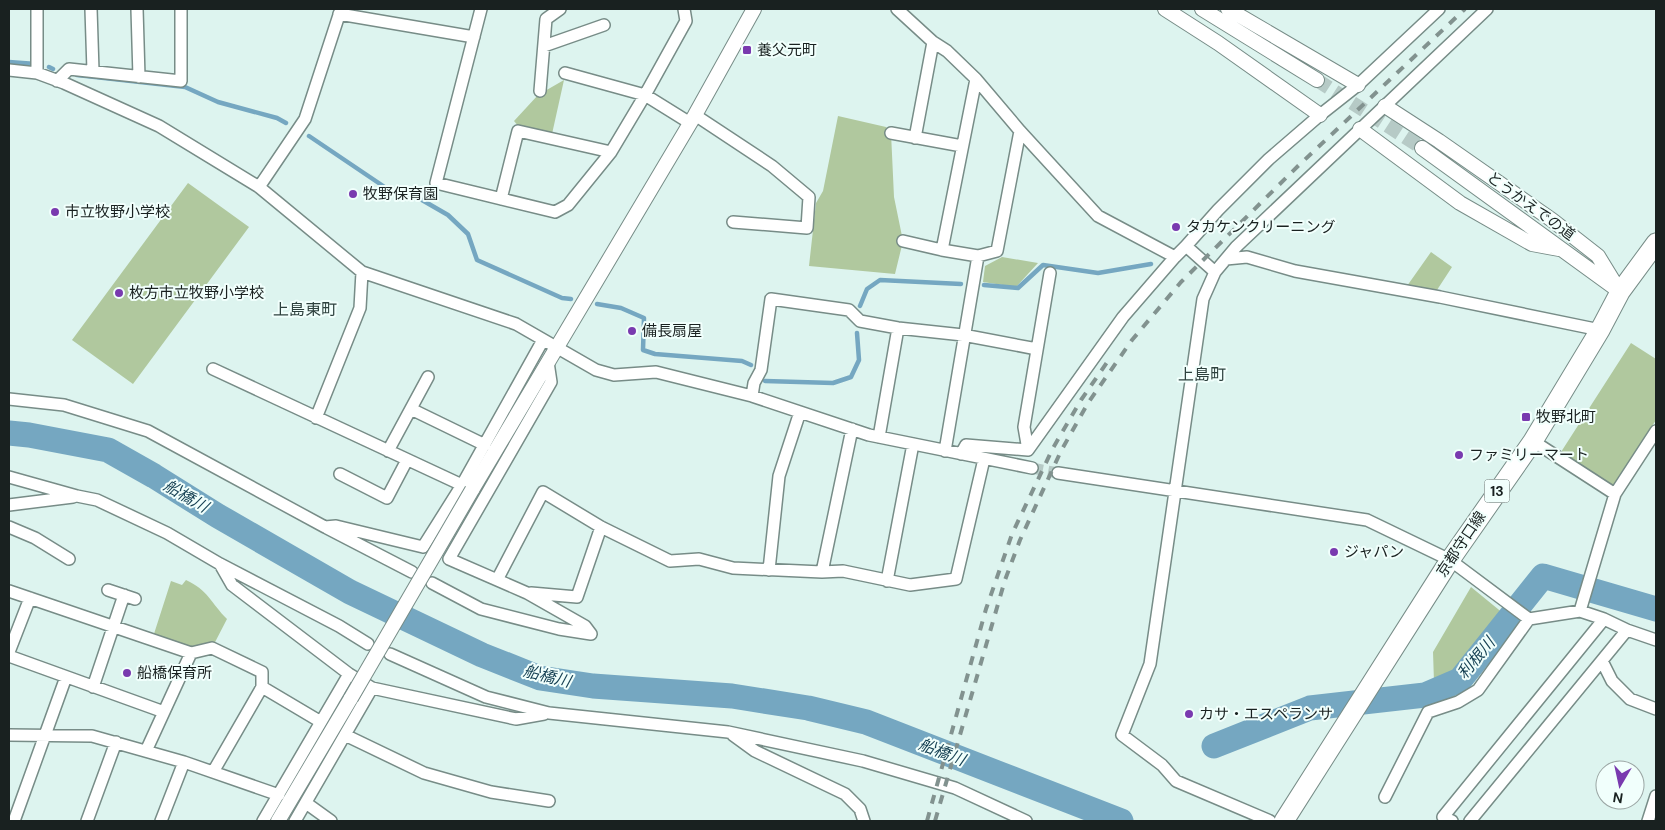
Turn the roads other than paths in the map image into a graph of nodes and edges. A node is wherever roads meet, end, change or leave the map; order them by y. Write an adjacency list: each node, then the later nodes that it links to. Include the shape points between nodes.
1 (38, 9): 22 (street)
2 (91, 9): 21 (street)
3 (137, 9): 24 (street)
4 (181, 9): 24 (street, via 181,81)
5 (481, 9): 17 (street)
6 (560, 9): 19 (street, via 546,19)
7 (684, 9): 30 (street, via 686,21)
8 (754, 9): 33 (street)
9 (897, 9): 18 (street)
10 (1165, 9): 32 (street)
11 (1202, 9): 27 (street)
12 (1228, 9): 28 (street)
13 (1439, 9): 28 (street)
14 (1487, 9): 31 (street)
15 (340, 12): 17 (street); 41 (street, via 305,119)
16 (604, 25): 19 (street)
17 (474, 37): 42 (street, via 436,182)
18 (933, 42): 26 (street, via 947,51); 37 (street)
19 (544, 46): 29 (street)
20 (9, 70): 22 (street)
21 (93, 71): 24 (street); 25 (street, via 69,69)
22 (37, 73): 25 (street)
23 (565, 73): 30 (street)
24 (139, 76)
25 (57, 80): 41 (street, via 159,126)
26 (976, 80): 35 (street); 38 (street)
27 (1317, 80)
28 (1358, 85): 32 (street)
29 (540, 92)
30 (645, 95): 33 (street); 40 (street)
31 (1385, 106): 34 (street); 55 (street, via 1440,141 1598,256)
32 (1320, 115): 46 (street, via 1269,159)
33 (692, 119): 43 (street, via 772,166 809,197 807,228); 60 (street)
34 (1360, 129): 47 (street, via 1460,203 1532,244); 51 (street)
35 (1020, 131): 49 (street, via 997,251); 50 (street, via 1098,216)
36 (891, 133): 37 (street)
37 (915, 138): 38 (street)
38 (962, 146): 48 (street)
39 (1422, 148): 47 (street, とうかえでの道)
40 (611, 152): 42 (street, via 568,205 555,212); 42 (street, via 518,131)
41 (259, 187): 52 (street)
42 (502, 199)
43 (733, 222)
44 (903, 241): 48 (street)
45 (1656, 243): 55 (main road, 京都守口線 / 13)
46 (1186, 246): 50 (street); 54 (street)
47 (1562, 249): 55 (street, とうかえでの道)
48 (942, 250): 49 (street)
49 (978, 256): 58 (street)
50 (1175, 257): 78 (street, via 1123,317)
51 (1226, 259): 54 (street); 57 (street, via 1247,257 1295,270)
52 (362, 272): 59 (street, via 516,324); 71 (street, via 360,308)
53 (1050, 272): 61 (street)
54 (1215, 272): 89 (street, via 1203,299)
55 (1620, 292): 57 (main road, 京都守口線 / 13)
56 (898, 328): 58 (street); 66 (street, via 860,321 849,310 771,299 761,370); 74 (street)
57 (1600, 330): 75 (main road, 京都守口線 / 13)
58 (963, 335): 61 (street); 80 (street)
59 (542, 340): 60 (street); 64 (street)
60 (556, 348): 62 (street); 66 (street, via 596,370 614,375 656,372)
61 (1037, 349): 78 (street, via 1024,426)
62 (548, 362): 68 (street); 102 (street, via 552,382 449,559)
63 (212, 369): 71 (street)
64 (523, 376): 68 (street); 77 (street)
65 (428, 377): 69 (street)
66 (752, 396): 70 (street)
67 (9, 399): 94 (street, via 64,405 148,430)
68 (525, 403): 88 (street)
69 (411, 409): 77 (street); 79 (street)
70 (800, 412): 72 (street); 99 (street, via 779,476)
71 (316, 418): 79 (street)
72 (852, 429): 74 (street); 101 (street)
73 (1656, 431): 90 (street)
74 (879, 437): 76 (street)
75 (1532, 441): 90 (street); 97 (main road, 京都守口線 / 13)
76 (913, 444): 80 (street); 103 (street)
77 (485, 445): 88 (street)
78 (1028, 450): 81 (street, via 966,445)
79 (388, 451): 83 (street)
80 (945, 451): 81 (street)
81 (961, 454): 82 (street)
82 (984, 459): 84 (street); 103 (street, via 956,579 910,585)
83 (407, 460): 86 (street, via 388,498); 88 (street)
84 (1032, 468)
85 (1058, 472): 89 (street)
86 (340, 474)
87 (9, 477): 91 (street)
88 (467, 487): 94 (street, via 423,547 336,526); 150 (street, bridge, via 351,698)
89 (1175, 491): 97 (street, via 1366,520); 155 (street, via 1150,664 1122,735 1162,765 1176,780)
90 (1615, 494): 111 (street)
91 (77, 496): 92 (street); 98 (street, via 97,500 167,533)
92 (9, 505)
93 (9, 526): 96 (street)
94 (325, 527): 100 (street)
95 (601, 527): 99 (street, via 670,561 699,559 734,568); 102 (street, via 543,492); 107 (street, via 577,597)
96 (69, 559)
97 (1450, 560): 112 (street); 156 (main road, 京都守口線 / 13)
98 (220, 564): 117 (street); 123 (street, via 232,585)
99 (770, 570): 101 (street)
100 (412, 572)
101 (822, 572): 103 (street, via 843,571)
102 (497, 580): 107 (street)
103 (886, 581)
104 (432, 583): 107 (street, via 481,609 591,634 585,626)
105 (108, 590): 108 (street)
106 (9, 591): 109 (street)
107 (526, 593)
108 (124, 595): 110 (street); 114 (street)
109 (30, 598): 114 (street); 118 (street)
110 (135, 599)
111 (1580, 611): 112 (street); 113 (street)
112 (1526, 616): 142 (street, via 1478,690 1458,702 1428,712)
113 (1604, 619): 115 (street); 157 (street, via 1443,817)
114 (113, 628): 119 (street); 125 (street)
115 (1627, 630): 116 (street); 122 (street)
116 (1656, 640)
117 (368, 644)
118 (9, 652)
119 (191, 653): 126 (street, via 212,648 262,672); 129 (street)
120 (390, 654): 130 (street, via 486,697)
121 (9, 656): 124 (street)
122 (1602, 661): 128 (street, via 1612,681 1630,699); 158 (street)
123 (348, 674): 127 (street); 131 (street)
124 (66, 677): 125 (street); 133 (street)
125 (93, 687): 129 (street)
126 (262, 687): 131 (street); 139 (street)
127 (372, 688): 130 (street, via 516,719); 135 (street)
128 (1656, 709)
129 (164, 712): 137 (street)
130 (549, 713): 132 (street)
131 (321, 722): 140 (street)
132 (728, 732): 145 (street, via 872,764 955,788); 153 (street, via 755,751 845,794 860,809)
133 (45, 734): 134 (street); 136 (street, via 92,736); 146 (street)
134 (9, 735)
135 (345, 735): 143 (street, via 424,773 491,792); 144 (street)
136 (116, 742): 137 (street); 147 (street)
137 (146, 751): 138 (street)
138 (184, 762): 139 (street); 148 (street)
139 (213, 772): 140 (street)
140 (279, 794): 149 (street)
141 (1656, 796): 159 (street)
142 (1385, 797)
143 (549, 801)
144 (306, 803): 151 (street); 152 (street)
145 (1012, 818): 154 (street)
146 (14, 821)
147 (87, 821)
148 (161, 821)
149 (263, 821)
150 (278, 821)
151 (295, 821)
152 (331, 821)
153 (864, 821)
154 (1026, 821)
155 (1270, 821)
156 (1284, 821)
157 (1452, 821)
158 (1470, 821)
159 (1648, 821)

